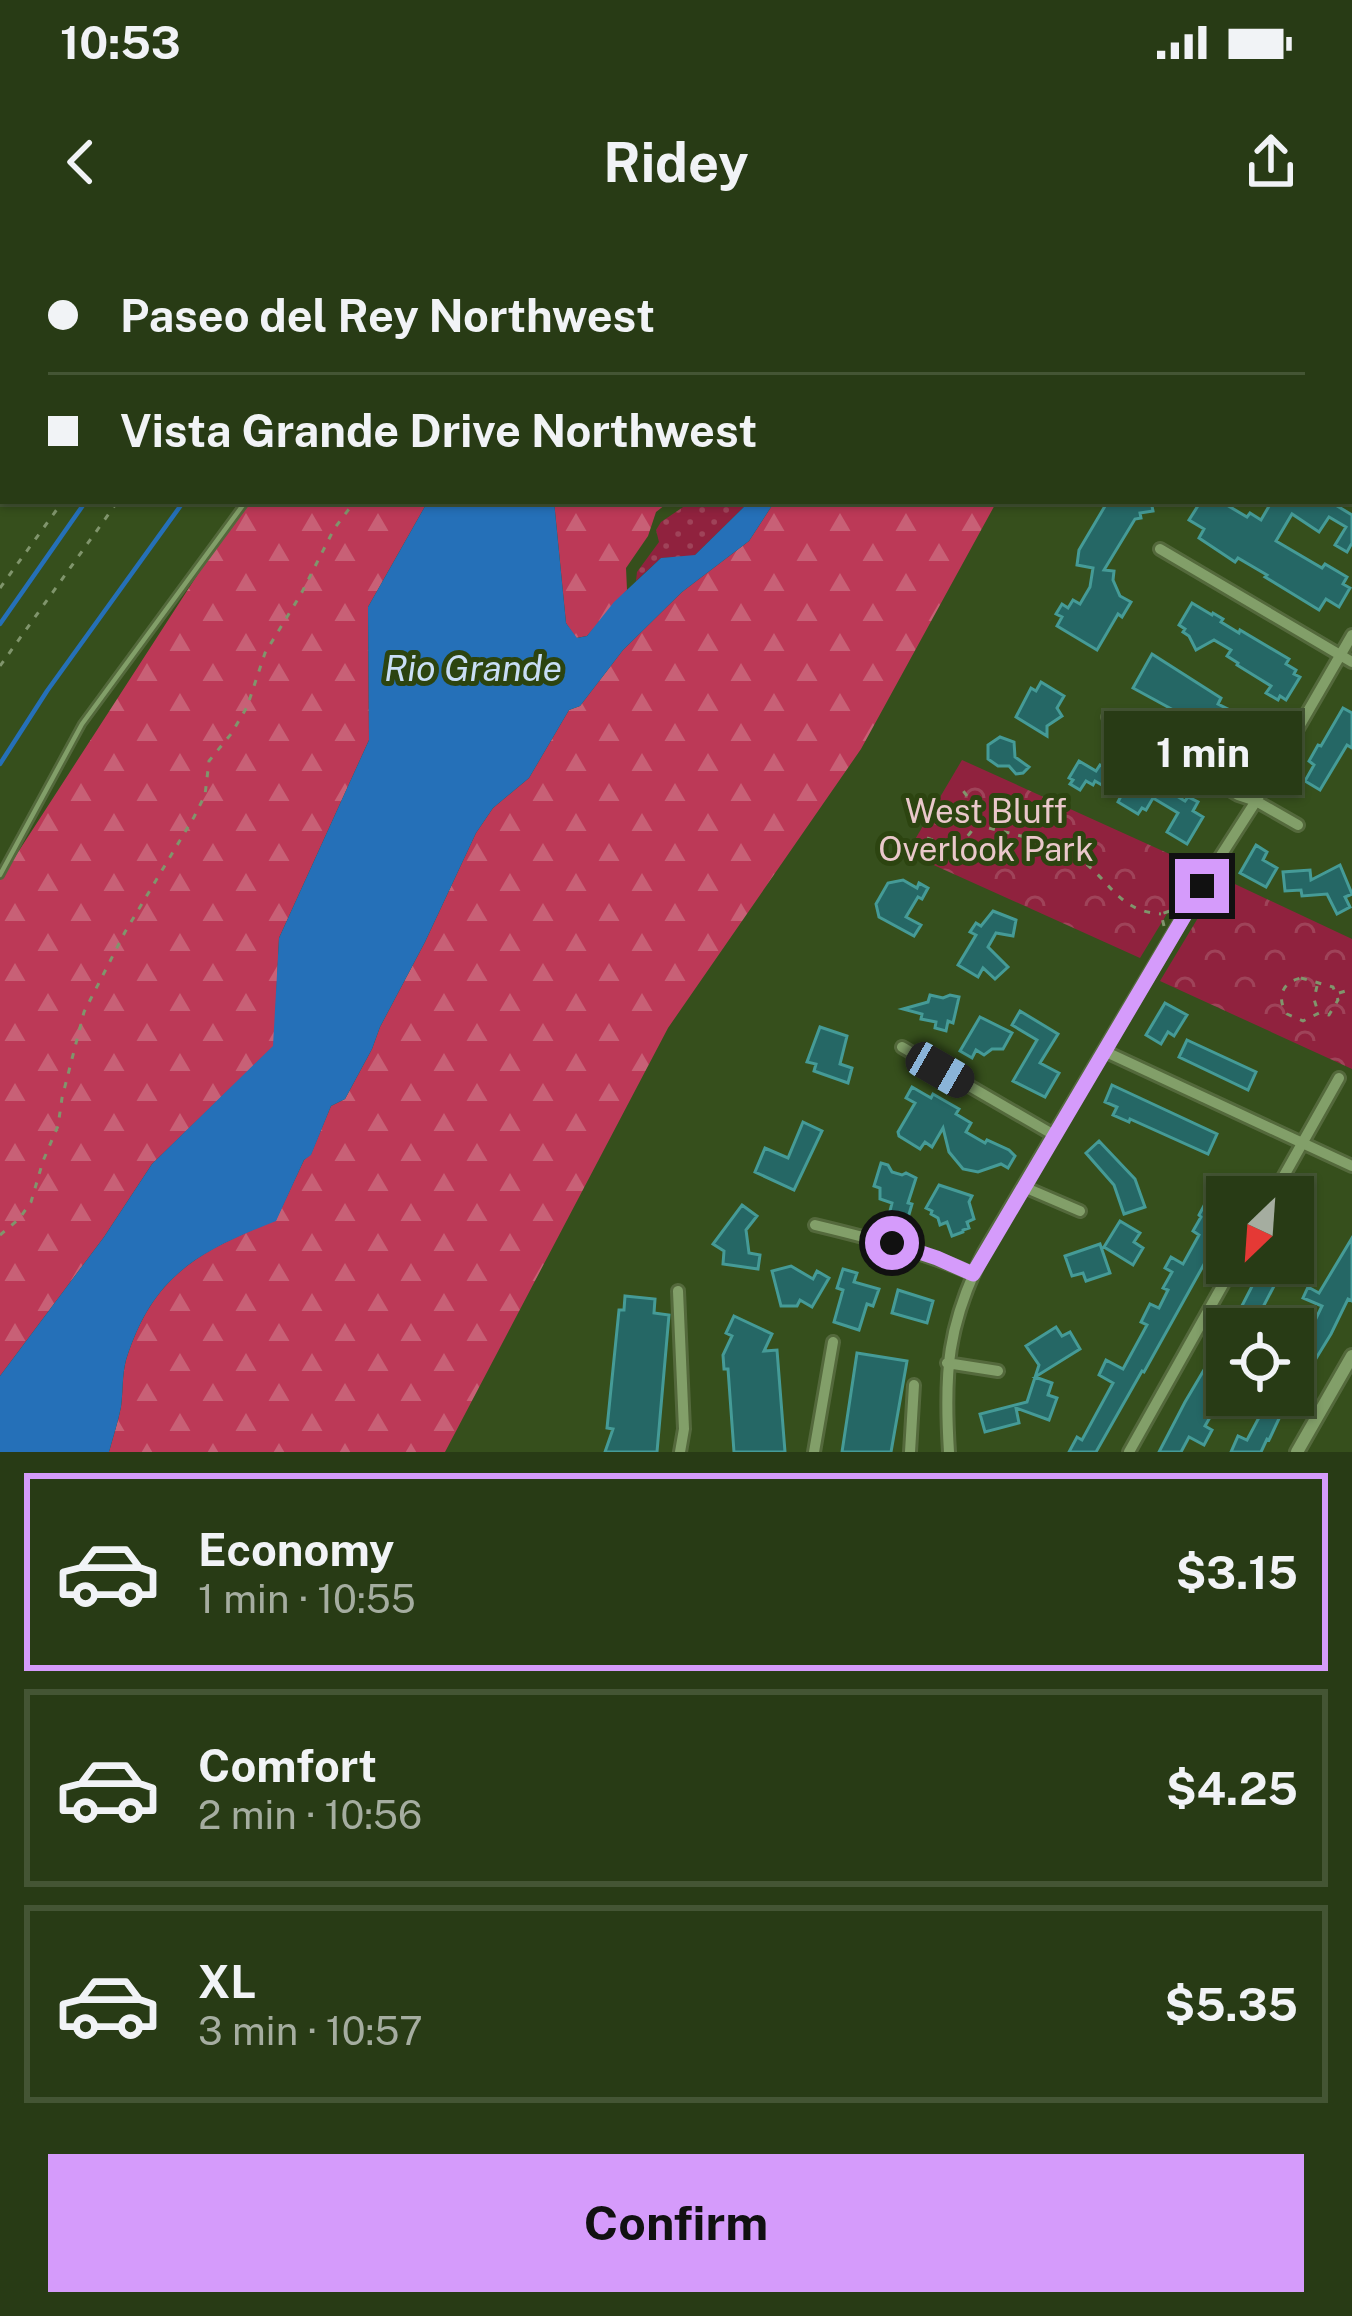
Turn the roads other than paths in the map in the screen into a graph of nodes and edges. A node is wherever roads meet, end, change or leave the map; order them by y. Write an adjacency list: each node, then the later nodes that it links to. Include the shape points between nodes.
1 (245, 504): 8 (lane, via 82,724)
2 (1160, 549): 4 (street)
3 (1352, 635): 4 (street)
4 (1346, 658): 6 (street)
5 (1108, 717): 6 (street)
6 (1256, 801): 7 (street); 10 (street)
7 (1298, 825)
8 (0, 875)
9 (902, 1047): 12 (street)
10 (1104, 1051): 12 (street); 13 (street)
11 (1339, 1078): 13 (street)
12 (1054, 1136): 16 (street)
13 (1303, 1143): 14 (street); 15 (street)
14 (1352, 1166)
15 (1284, 1176)
16 (1024, 1187): 17 (street); 19 (street)
17 (1080, 1211)
18 (814, 1225): 19 (street)
19 (973, 1274): 24 (street)
20 (1223, 1284): 31 (street)
21 (678, 1291): 27 (street)
22 (833, 1342): 28 (street)
23 (1352, 1356): 32 (street)
24 (947, 1363): 25 (street); 30 (street)
25 (998, 1371)
26 (914, 1385): 29 (street)
27 (680, 1452)
28 (814, 1452)
29 (910, 1452)
30 (949, 1452)
31 (1129, 1452)
32 (1297, 1452)

